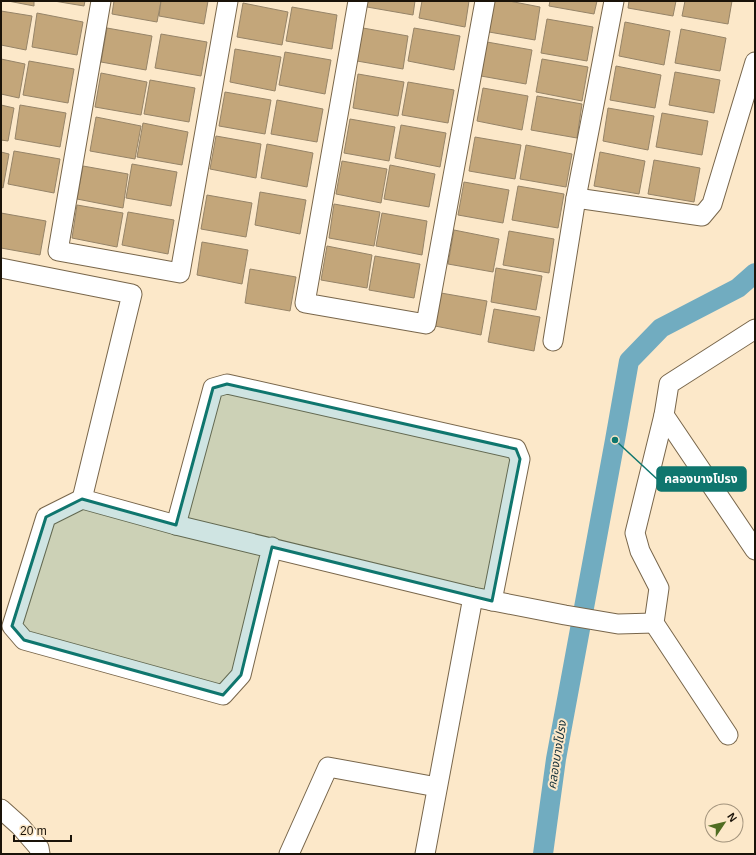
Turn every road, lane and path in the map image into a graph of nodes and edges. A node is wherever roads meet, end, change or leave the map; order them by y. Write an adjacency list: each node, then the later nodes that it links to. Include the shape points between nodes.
1 (101, 1): 2 (street, via 58,251 180,273)
2 (228, 1)
3 (358, 1): 4 (street, via 305,302 426,324)
4 (485, 1)
5 (614, 1): 7 (street)
6 (755, 62): 7 (street, via 712,204 702,216)
7 (576, 198): 10 (street)
8 (1, 268): 12 (street, via 132,294)
9 (755, 329): 11 (street, via 669,384)
10 (554, 341)
11 (664, 415): 15 (street); 18 (street, via 635,533 640,551 659,588)
12 (82, 499): 13 (street); 14 (street, via 46,517 12,626 24,640 223,695 241,675)
13 (176, 525): 14 (street); 17 (street, via 213,388 227,384 516,449 520,459)
14 (272, 548): 16 (street)
15 (755, 550)
16 (473, 597): 17 (street); 20 (street)
17 (492, 601): 18 (street, via 618,624)
18 (654, 623): 19 (street)
19 (728, 734)
20 (437, 787): 23 (street, via 328,767); 24 (street)
21 (1, 809): 22 (street, via 20,826 39,848)
22 (40, 854)
23 (289, 854)
24 (425, 854)

